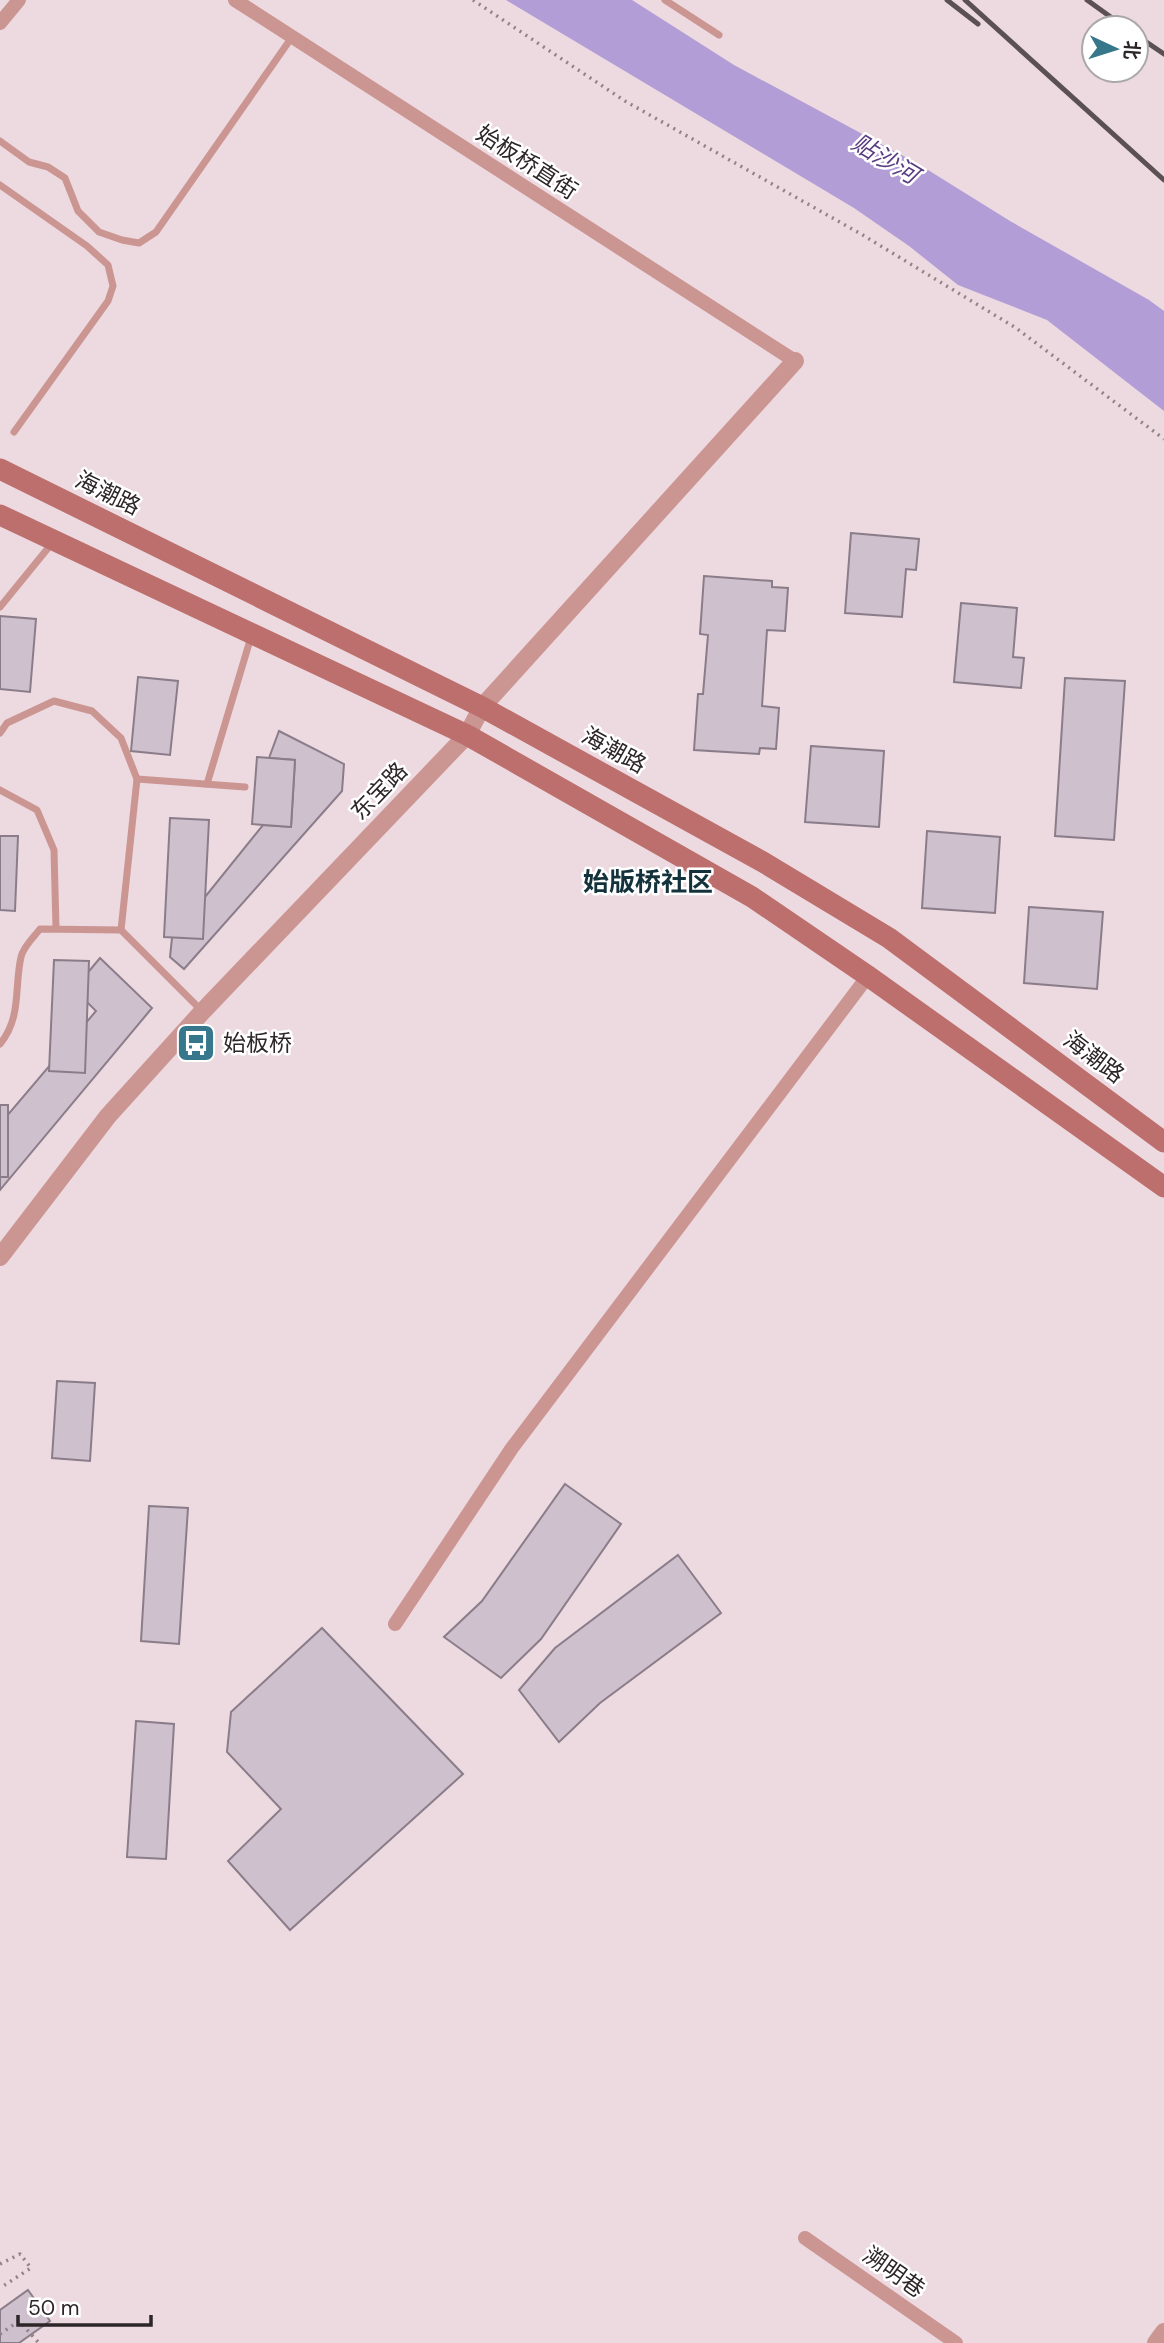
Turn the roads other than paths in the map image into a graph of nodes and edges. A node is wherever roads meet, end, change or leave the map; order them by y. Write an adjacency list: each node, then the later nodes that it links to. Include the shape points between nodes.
1 (19, 0): 4 (street)
2 (235, 0): 6 (street, 始板桥直街)
3 (665, 0): 5 (lane)
4 (0, 23)
5 (719, 35)
6 (292, 37): 7 (lane, via 156,232 139,243 99,232 78,211 65,178 29,162); 9 (street, 始板桥直街)
7 (0, 141)
8 (0, 185): 10 (lane, via 87,246 108,265 113,286 108,301)
9 (795, 360): 16 (street, 东宝路)
10 (14, 432)
11 (0, 469): 16 (main road, 海潮路)
12 (0, 515): 13 (main road)
13 (54, 541): 14 (lane); 15 (main road)
14 (0, 607)
15 (251, 634): 20 (main road); 22 (lane)
16 (482, 707): 20 (street, 东宝路); 30 (main road, 海潮路, via 763,862 889,938)
17 (0, 716): 18 (lane)
18 (7, 723): 19 (lane); 21 (lane, via 54,701 92,711 121,738)
19 (0, 733)
20 (467, 735): 27 (main road, via 752,897); 28 (street, 东宝路)
21 (137, 779): 22 (lane); 26 (lane)
22 (207, 784): 23 (lane)
23 (245, 787)
24 (0, 790): 25 (lane, via 37,810 50,840)
25 (56, 928): 26 (lane); 29 (lane, via 40,929 21,954 18,999 8,1034)
26 (121, 930): 28 (lane)
27 (868, 976): 31 (main road); 33 (street, via 512,1448)
28 (203, 1011): 32 (street, 东宝路, via 108,1116)
29 (0, 1044)
30 (1164, 1142)
31 (1164, 1187)
32 (0, 1257)
33 (395, 1624)
34 (805, 2238): 36 (street, 溯明巷)
35 (1164, 2332): 37 (street)
36 (956, 2343)
37 (1156, 2343)

